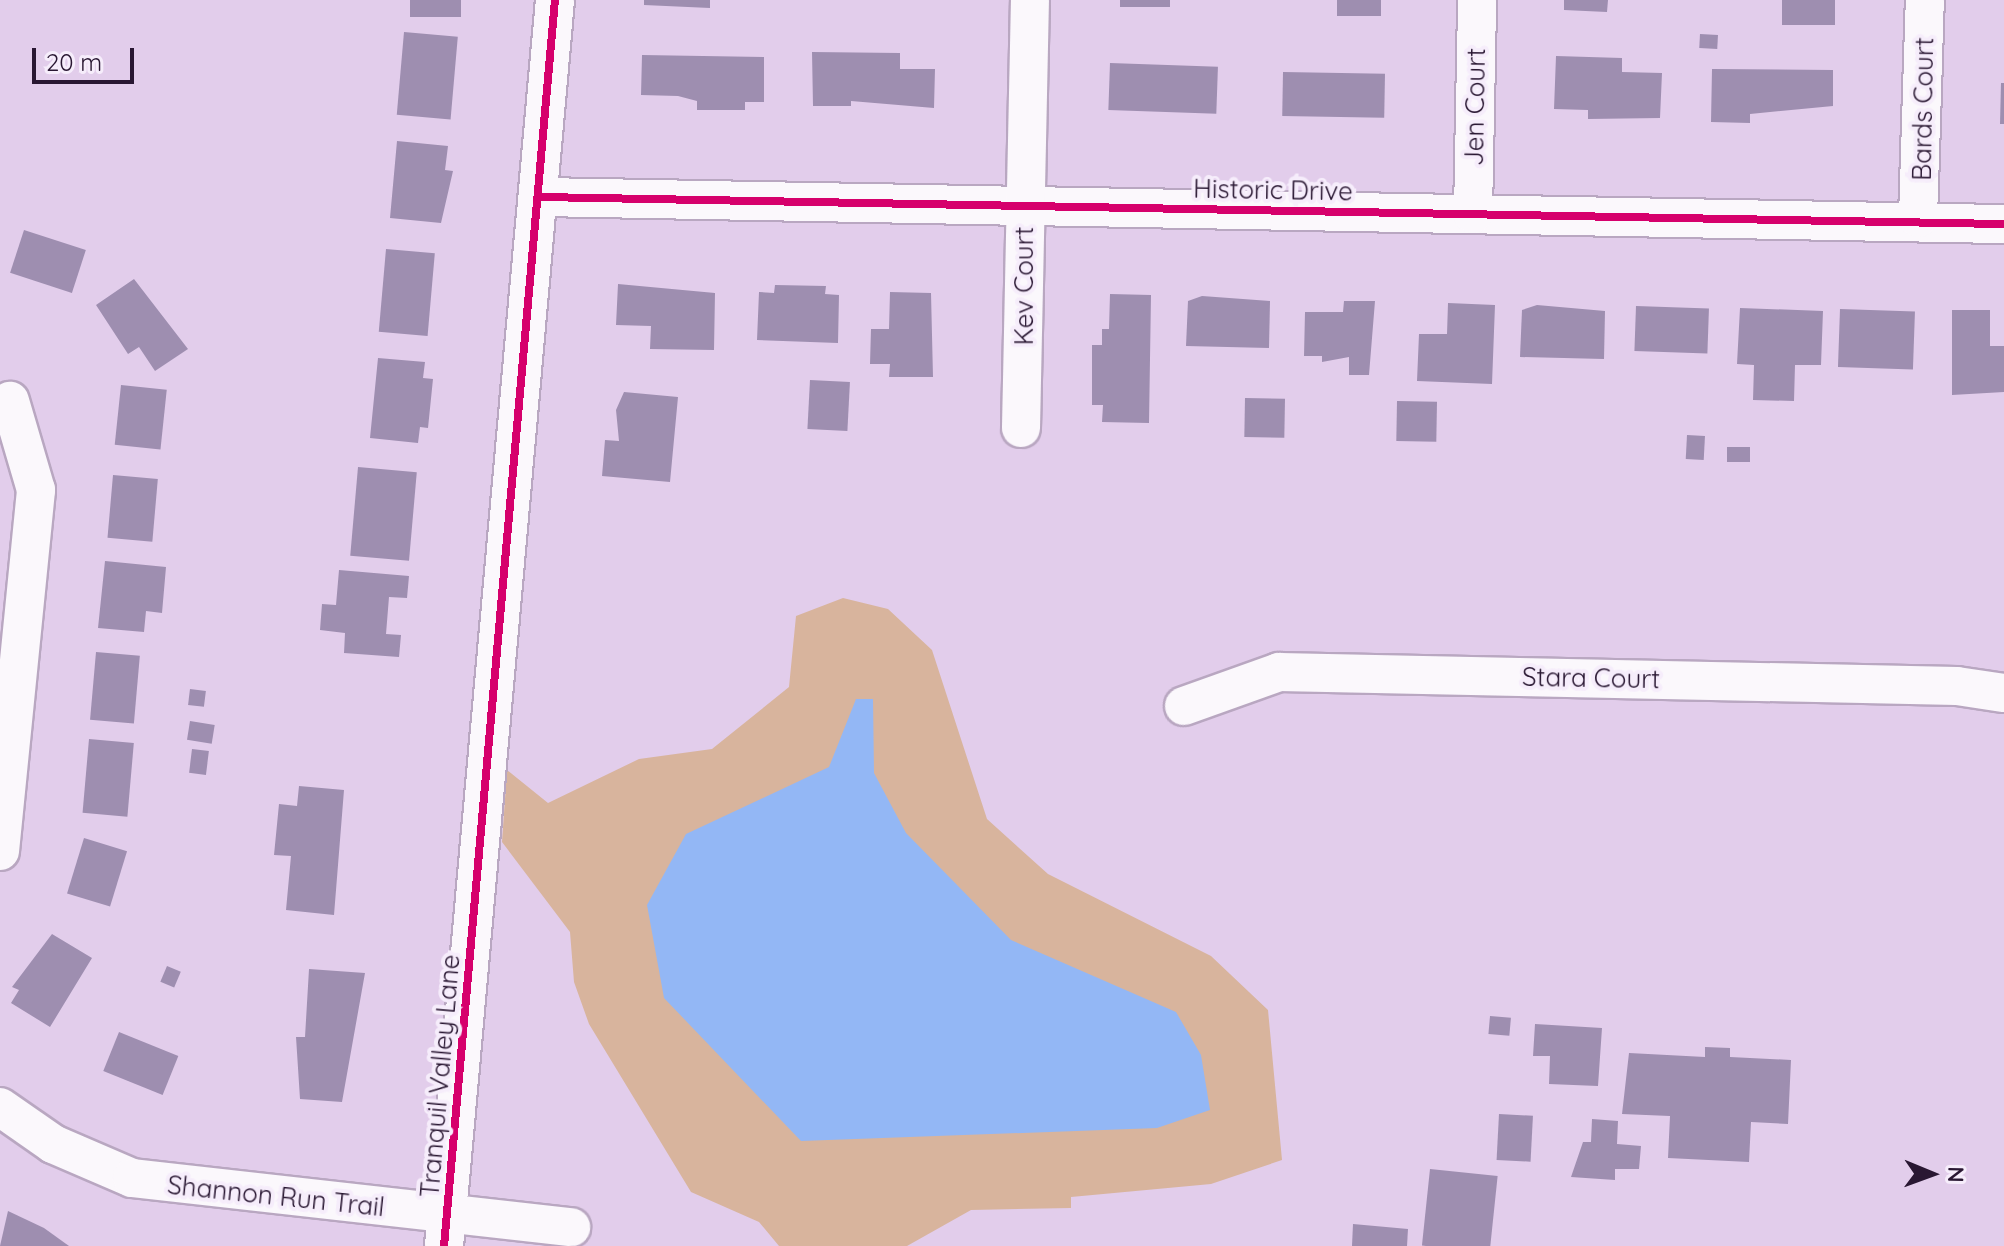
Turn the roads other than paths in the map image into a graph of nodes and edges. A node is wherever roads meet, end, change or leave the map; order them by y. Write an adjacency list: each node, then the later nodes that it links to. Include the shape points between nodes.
1 (555, 0): 5 (street, Tranquil Valley Lane)
2 (1030, 0): 6 (street, Kev Court)
3 (1477, 0): 7 (street, Jen Court)
4 (1925, 0): 8 (street, Bards Court)
5 (541, 197): 6 (street, Historic Drive); 17 (street, Tranquil Valley Lane)
6 (1025, 205): 7 (street, Historic Drive); 11 (street, Kev Court)
7 (1473, 214): 8 (street, Historic Drive)
8 (1918, 218): 9 (street, Historic Drive)
9 (2004, 224)
10 (10, 401): 14 (street, via 36,490)
11 (1021, 428)
12 (2004, 693): 13 (street, Stara Court, via 1957,686 1279,672)
13 (1184, 706)
14 (0, 851)
15 (0, 1107): 17 (street, Shannon Run Trail, via 53,1144 132,1178)
16 (571, 1227): 17 (street, Shannon Run Trail)
17 (446, 1230)

